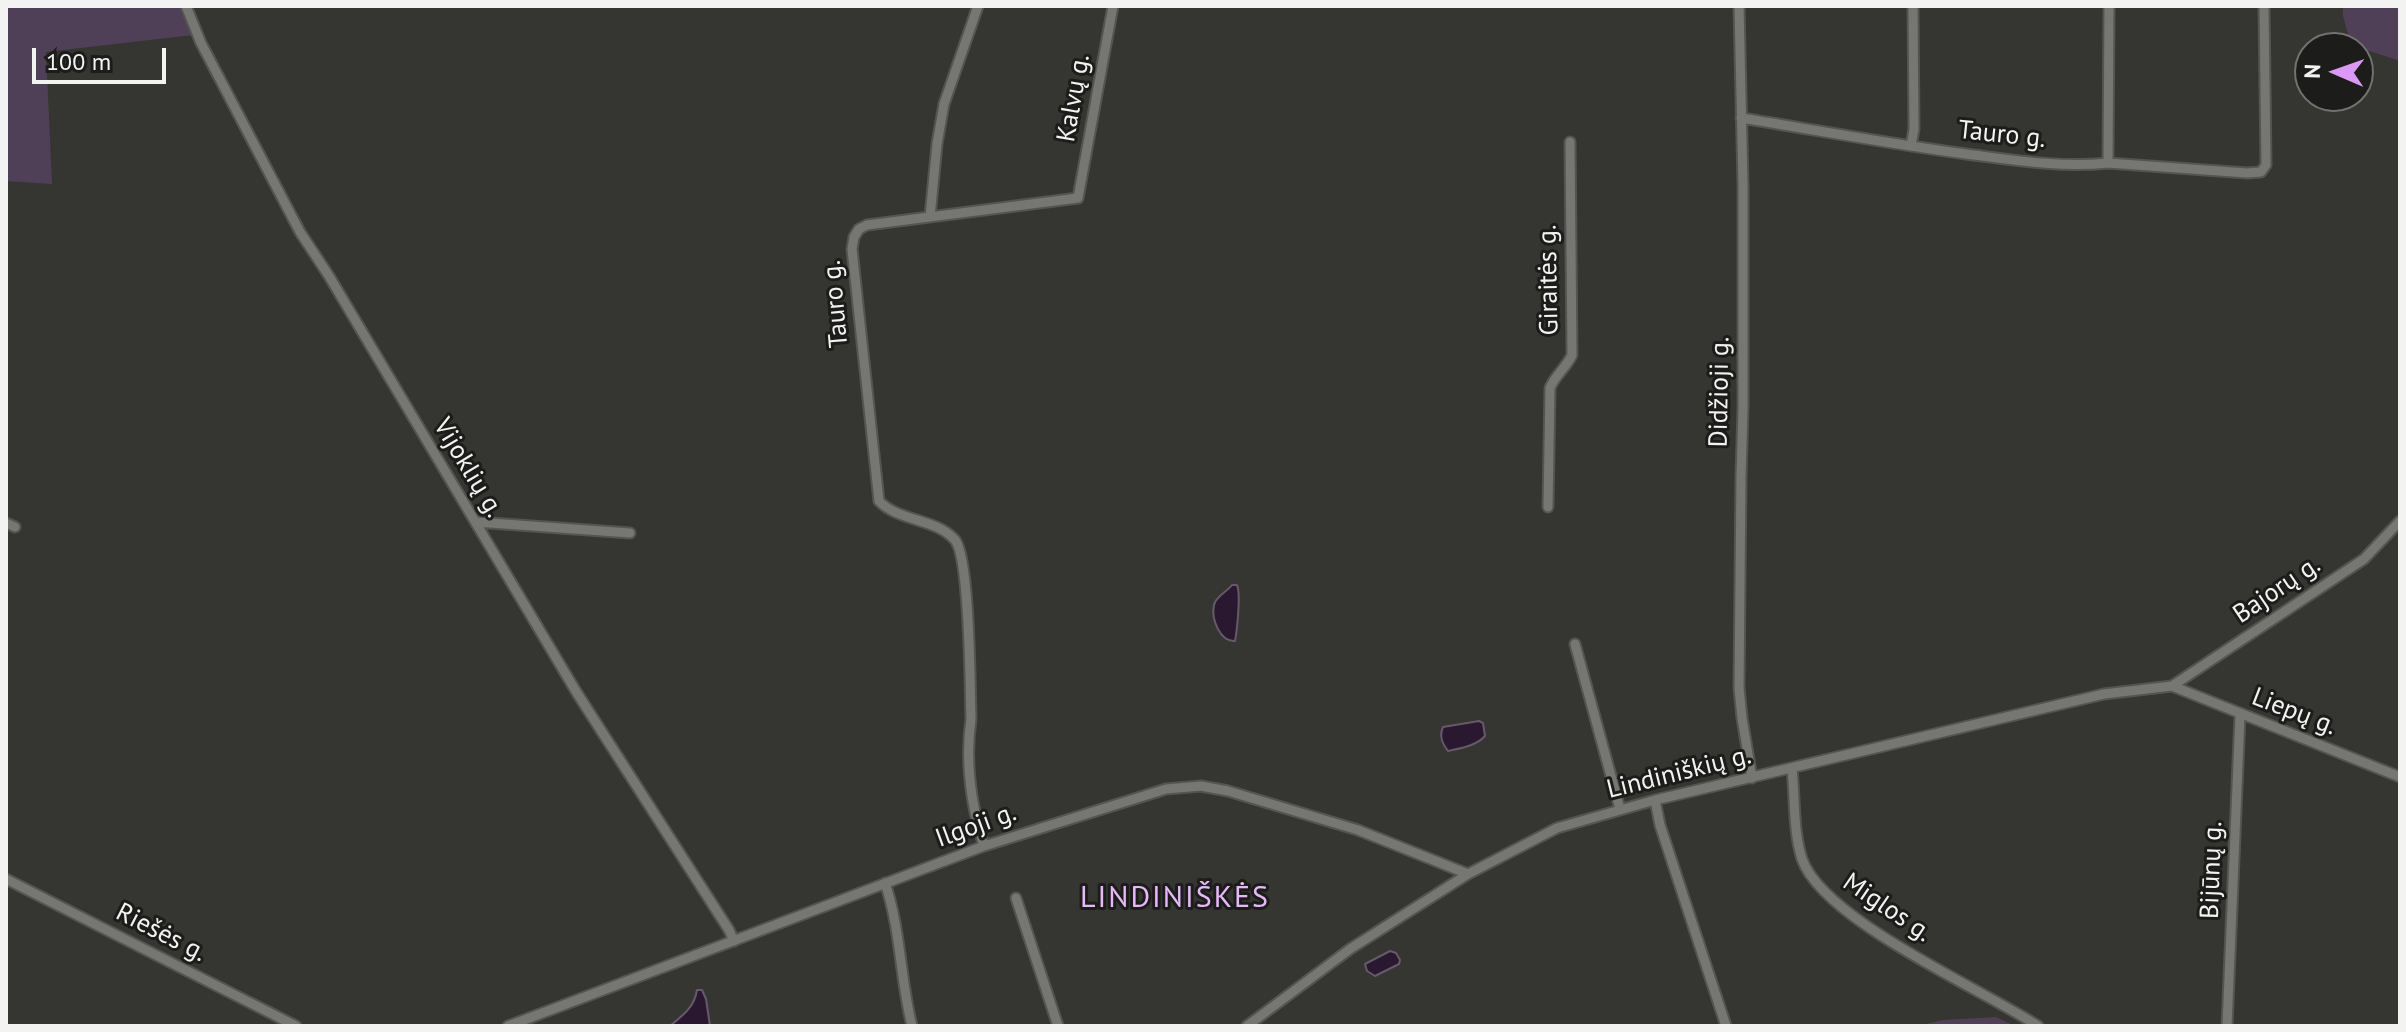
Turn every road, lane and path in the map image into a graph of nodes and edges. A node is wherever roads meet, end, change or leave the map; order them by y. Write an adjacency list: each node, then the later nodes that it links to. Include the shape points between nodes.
1 (978, 6): 13 (street, via 944,104)
2 (1113, 6): 12 (street, Kalvų g.)
3 (1739, 6): 8 (street, Didžioji g.)
4 (1913, 6): 10 (street)
5 (2109, 6): 11 (street)
6 (2264, 6): 11 (street, Tauro g., via 2266,165 2261,172)
7 (188, 7): 16 (street, Vijoklių g., via 201,43 300,232)
8 (1741, 118): 10 (street, Tauro g.); 23 (street, Didžioji g., via 1739,688)
9 (1570, 142): 14 (street, Giraitės g., via 1572,355 1550,388)
10 (1911, 146): 11 (street, Tauro g., via 2023,161)
11 (2108, 163)
12 (1078, 198): 13 (street, Tauro g.)
13 (930, 217): 26 (street, Tauro g., via 859,229 852,249 857,309 879,501 888,511 944,531 958,542 969,654 968,768)
14 (1548, 507)
15 (2400, 521): 19 (street, Bajorų g., via 2364,559)
16 (476, 522): 17 (street); 31 (street, Vijoklių g.)
17 (630, 533)
18 (1575, 644): 25 (street)
19 (2172, 686): 20 (street, Liepų g.); 21 (street, Lindiniškių g., via 2104,694)
20 (2240, 715): 22 (street, Liepų g.); 39 (street, Bijūnų g.)
21 (1792, 768): 23 (street, Lindiniškių g.); 38 (street, Miglos g., via 1803,861 1831,900)
22 (2400, 777)
23 (1752, 778): 24 (street, Lindiniškių g.)
24 (1655, 800): 25 (street, Lindiniškių g.); 37 (street)
25 (1620, 809): 27 (street, Lindiniškių g., via 1557,828)
26 (984, 846): 27 (street, Ilgoji g., via 1166,789 1201,786 1358,830); 29 (street, Ilgoji g.)
27 (1468, 874): 36 (street, Lindiniškių g., via 1322,969)
28 (6, 879): 32 (street, Riešės g.)
29 (885, 883): 31 (street, Ilgoji g.); 34 (street)
30 (1016, 898): 35 (street)
31 (734, 941): 33 (street, Ilgoji g.)
32 (296, 1026)
33 (508, 1026)
34 (912, 1026)
35 (1058, 1026)
36 (1247, 1026)
37 (1726, 1026)
38 (2038, 1026)
39 (2227, 1026)

